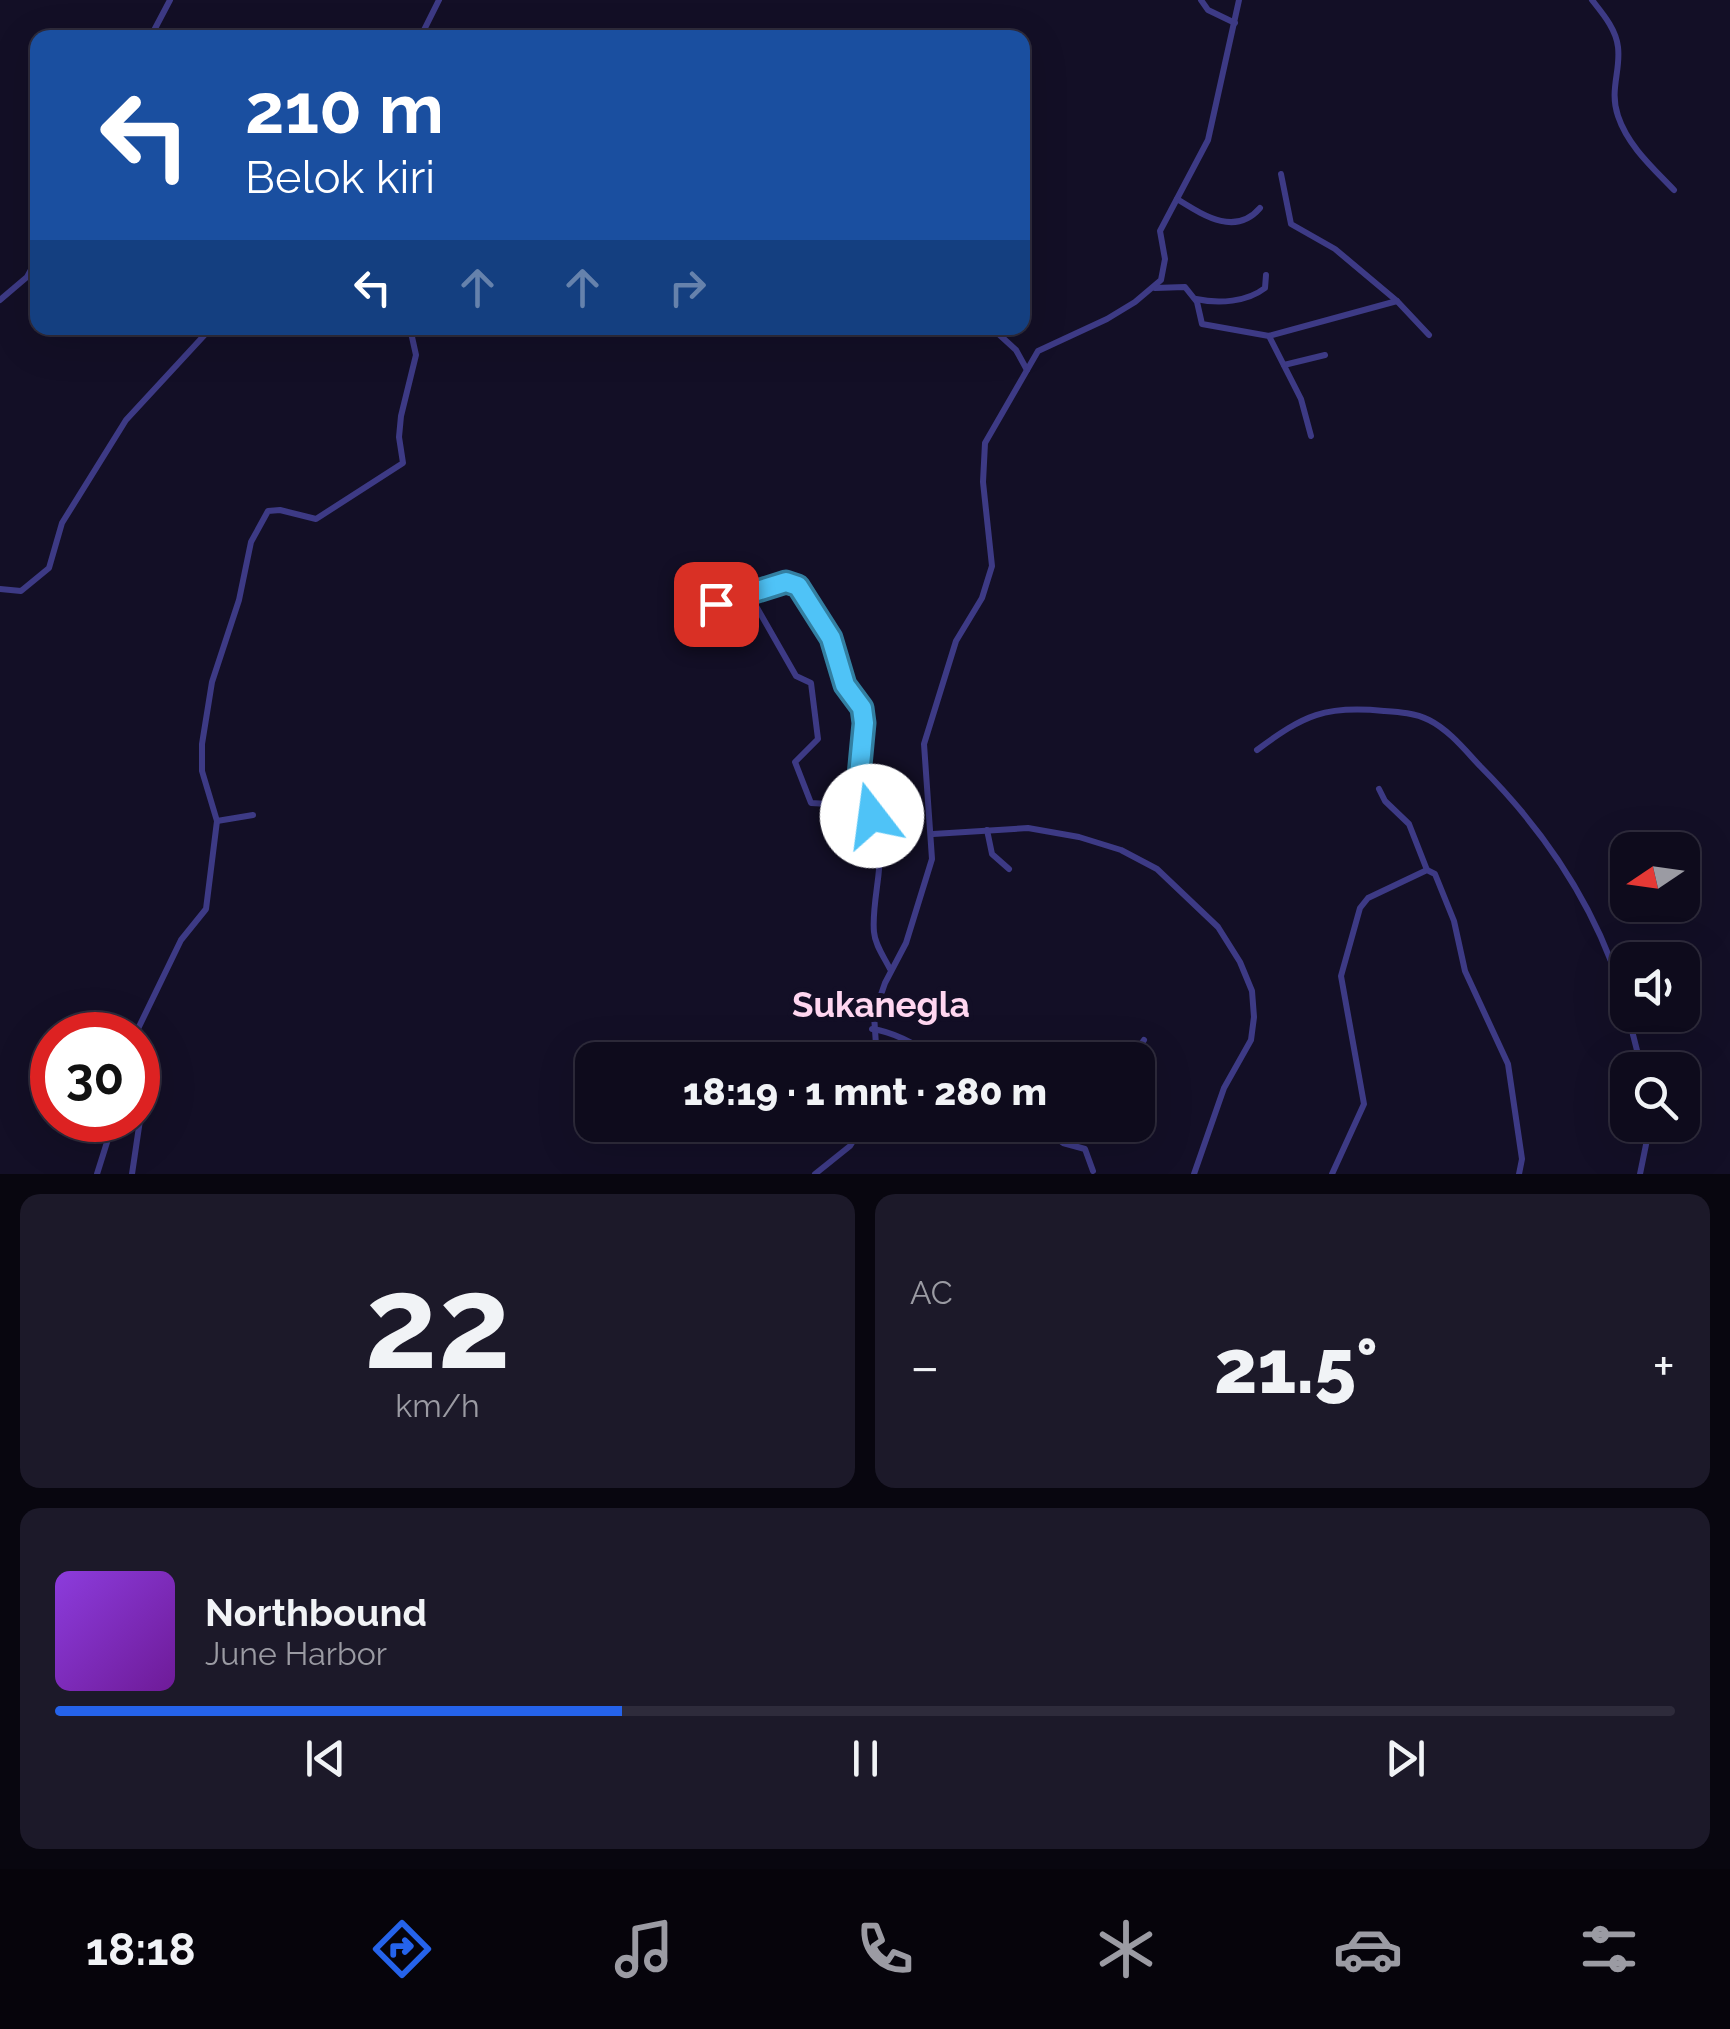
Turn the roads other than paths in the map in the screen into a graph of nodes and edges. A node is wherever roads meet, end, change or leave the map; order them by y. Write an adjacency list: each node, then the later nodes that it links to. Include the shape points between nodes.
1 (170, 0): 7 (street)
2 (439, 0): 8 (street)
3 (1201, 0): 6 (street)
4 (1239, 0): 6 (street)
5 (1592, 0): 10 (street, via 1618,46 1618,118)
6 (1235, 23): 11 (street, via 1208,140)
7 (154, 30)
8 (424, 30)
9 (1281, 174): 18 (street, via 1293,227 1327,242)
10 (1674, 190)
11 (1176, 199): 12 (street, via 1224,222 1246,220); 15 (street, via 1160,232 1165,268)
12 (1260, 208)
13 (30, 271): 17 (street)
14 (1266, 275): 16 (street, via 1265,288 1250,297)
15 (1154, 288): 16 (street, via 1184,286); 26 (street, via 1043,348)
16 (1195, 298): 23 (street, via 1202,324)
17 (0, 300)
18 (1397, 301): 22 (street); 23 (street)
19 (205, 335): 28 (street, via 126,420 62,523 49,568 21,591)
20 (412, 335): 35 (street, via 416,356 401,416 399,469 316,519 268,511 251,542 202,744 202,771)
21 (1000, 335): 26 (street)
22 (1429, 335)
23 (1270, 336): 25 (street)
24 (1325, 355): 25 (street)
25 (1284, 365): 27 (street)
26 (1027, 370): 37 (street, via 985,442 992,566 956,641 924,744)
27 (1311, 436)
28 (0, 589)
29 (748, 592): 30 (street); 33 (street, via 794,583 831,638 845,685 864,716 859,776); 33 (street, via 796,676 811,683 818,738 794,762 811,803)
30 (716, 604)
31 (1257, 750): 40 (street, via 1320,711 1362,708 1431,720 1532,823 1589,907)
32 (1379, 788): 39 (street, via 1410,824)
33 (869, 810): 41 (street, via 879,855 874,935)
34 (252, 815): 35 (street)
35 (217, 821): 42 (street, via 203,917 181,940)
36 (987, 830): 37 (street); 38 (street, via 992,854); 55 (street, via 1028,828 1132,854 1157,869 1230,944 1252,991 1251,1040 1224,1088)
37 (933, 834): 41 (street, via 926,882)
38 (1009, 868)
39 (1427, 870): 56 (street, via 1360,908 1340,976 1364,1104); 57 (street, via 1435,874 1465,971 1508,1064)
40 (1610, 956)
41 (891, 970): 43 (street)
42 (146, 1012)
43 (872, 1029): 44 (street); 45 (street, via 893,1032)
44 (874, 1042)
45 (904, 1042)
46 (107, 1142): 52 (street)
47 (137, 1142): 53 (street)
48 (852, 1142): 54 (street)
49 (1063, 1142): 51 (street, via 1084,1149)
50 (1647, 1142): 58 (street)
51 (1094, 1171)
52 (96, 1174)
53 (132, 1174)
54 (815, 1174)
55 (1194, 1174)
56 (1332, 1174)
57 (1519, 1174)
58 (1640, 1174)

